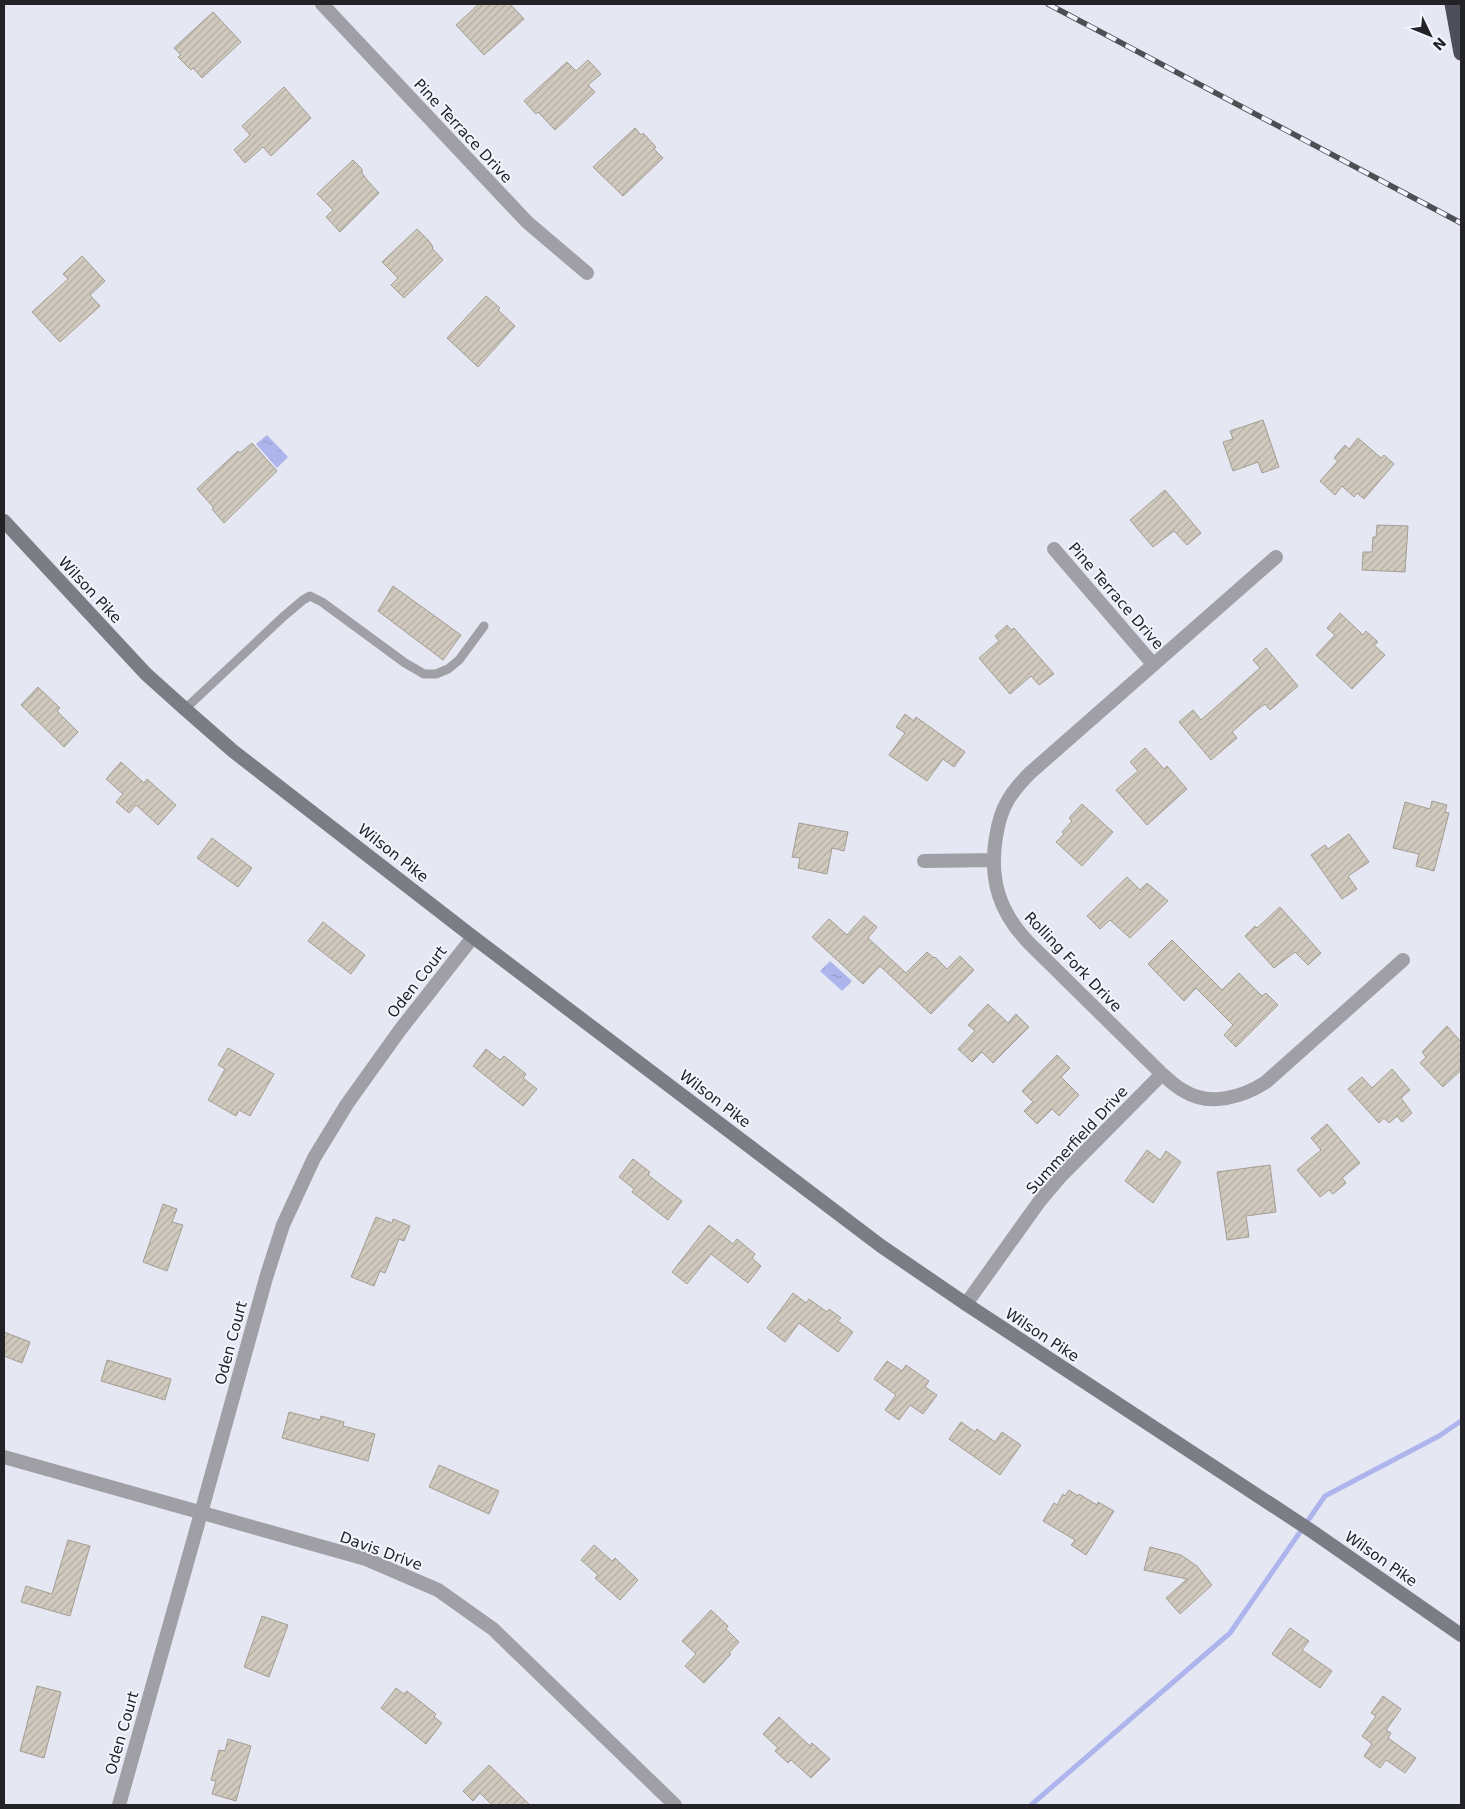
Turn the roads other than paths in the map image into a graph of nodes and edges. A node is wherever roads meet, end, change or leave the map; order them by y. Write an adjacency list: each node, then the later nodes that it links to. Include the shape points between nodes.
1 (322, 4): 4 (street, Pine Terrace Drive, via 527,222)
2 (1452, 4): 3 (highway)
3 (1461, 53)
4 (587, 273)
5 (4, 521): 10 (main road, Wilson Pike, via 146,674)
6 (1054, 549): 9 (street, Pine Terrace Drive)
7 (1276, 557): 9 (street, Rolling Fork Drive)
8 (484, 626): 10 (lane, via 459,660 448,669 424,674 310,596 284,616)
9 (1153, 664): 11 (street, Rolling Fork Drive, via 1017,788 1001,817)
10 (185, 709): 13 (main road, Wilson Pike, via 233,751)
11 (994, 860): 12 (street); 15 (street, Rolling Fork Drive, via 999,896 1020,934)
12 (924, 861)
13 (474, 936): 16 (main road, Wilson Pike, via 881,1246); 18 (street, Oden Court, via 395,1037 347,1104 314,1158 283,1225 266,1278)
14 (1403, 960): 15 (street, Rolling Fork Drive, via 1254,1090 1227,1098 1197,1097 1181,1090)
15 (1162, 1074): 16 (street, Summerfield Drive, via 1060,1177)
16 (966, 1304): 19 (main road, Wilson Pike, via 1294,1519)
17 (4, 1457): 18 (street, Davis Drive)
18 (202, 1513): 20 (street, Oden Court); 21 (street, Davis Drive, via 366,1559 440,1592 492,1629)
19 (1461, 1635)
20 (118, 1805)
21 (675, 1805)

